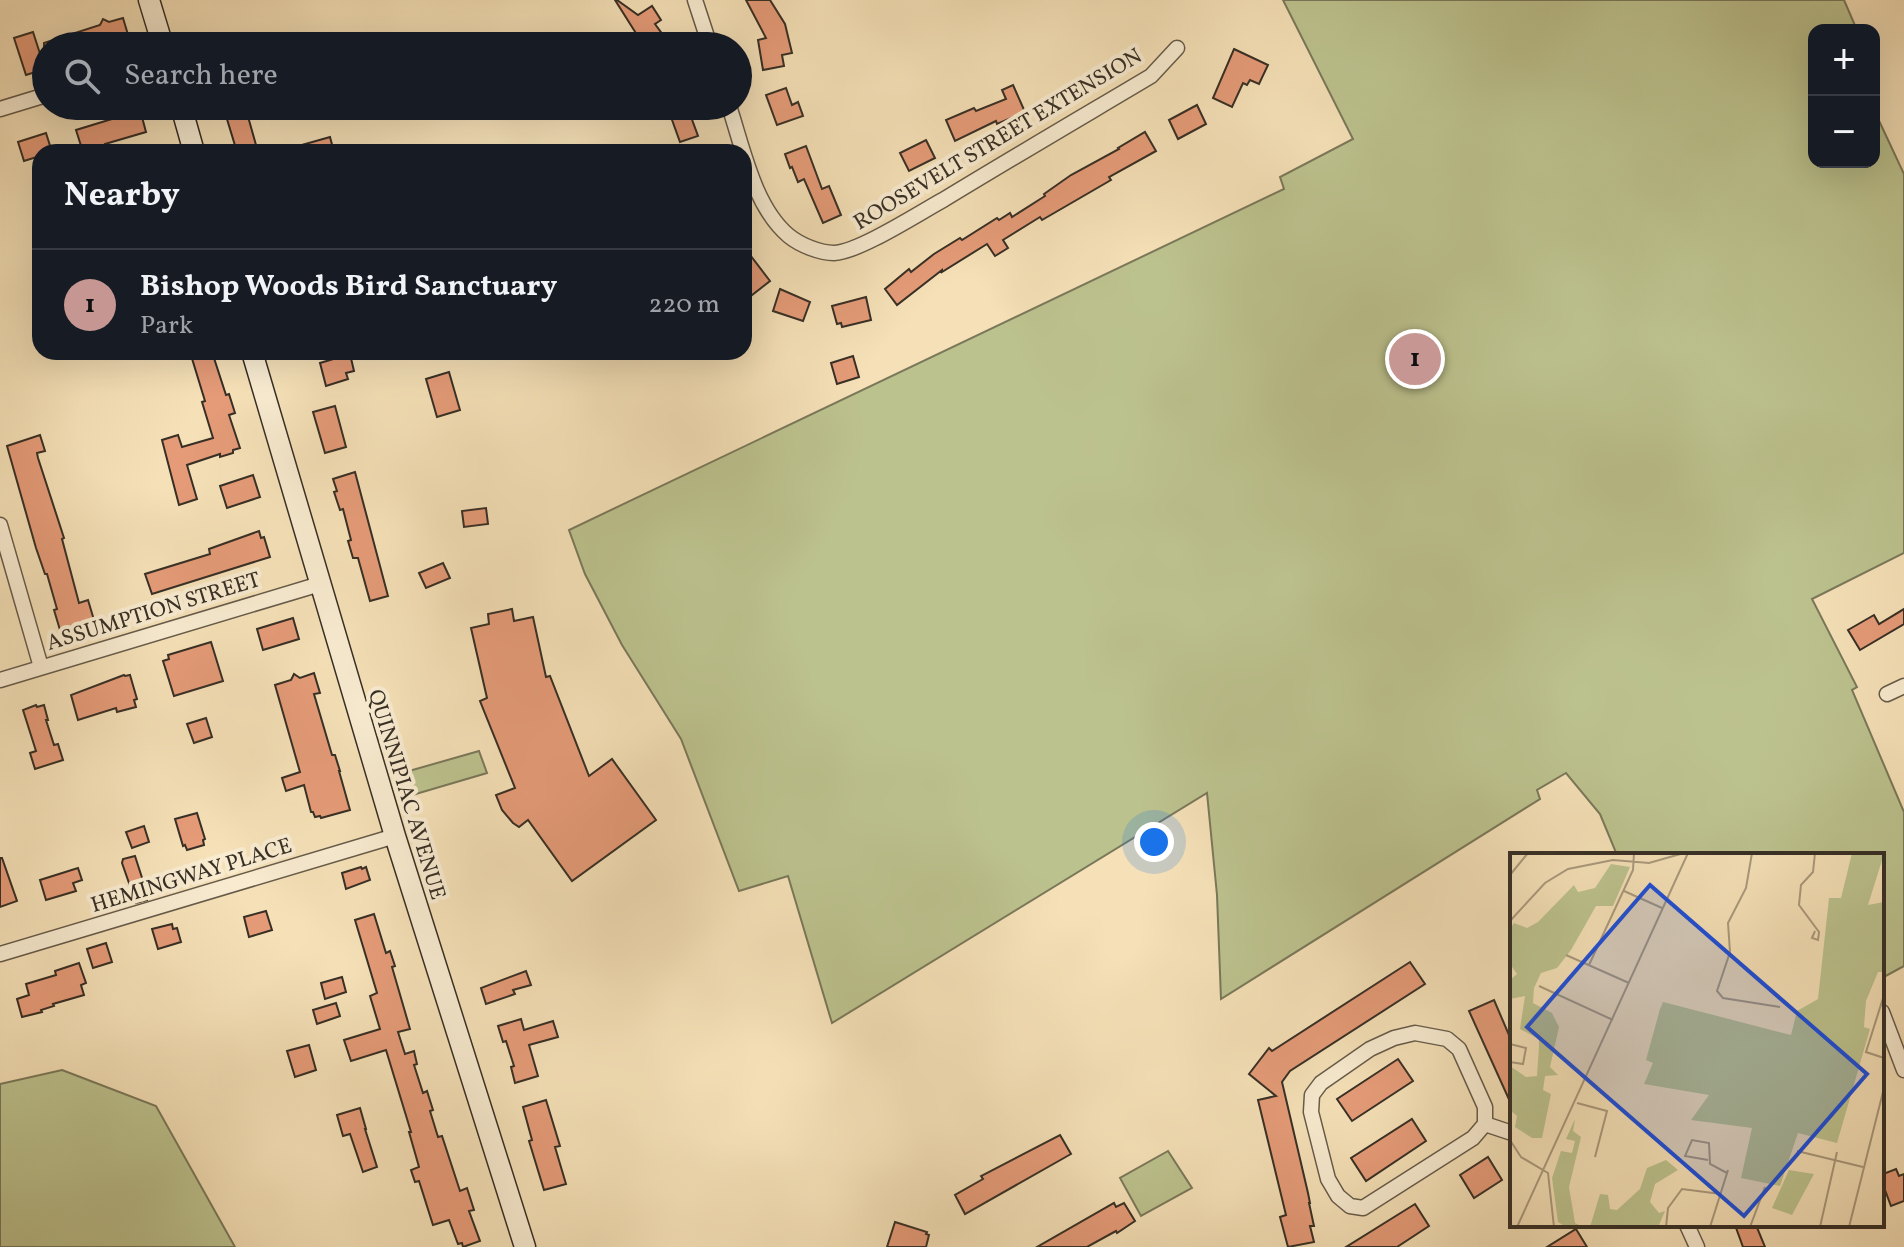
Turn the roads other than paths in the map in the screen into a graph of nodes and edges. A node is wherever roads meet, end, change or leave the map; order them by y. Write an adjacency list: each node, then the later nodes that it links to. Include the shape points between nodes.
1 (149, 0): 3 (main road)
2 (695, 0): 4 (street)
3 (159, 32)
4 (705, 32)
5 (1177, 48): 12 (street, ROOSEVELT STREET EXTENSION, via 1151,76 852,249 815,250 790,237 766,211)
6 (32, 99): 7 (street)
7 (0, 109)
8 (185, 120): 10 (main road)
9 (734, 120): 11 (street, ROOSEVELT STREET EXTENSION)
10 (192, 144)
11 (741, 144)
12 (752, 176)
13 (254, 360): 15 (main road, QUINNIPIAC AVENUE)
14 (0, 525): 16 (street)
15 (320, 584): 16 (street, ASSUMPTION STREET); 20 (main road, QUINNIPIAC AVENUE)
16 (41, 667): 17 (street, ASSUMPTION STREET)
17 (0, 680)
18 (1904, 686): 19 (street)
19 (1887, 694)
20 (395, 836): 21 (street, HEMINGWAY PLACE); 26 (main road, QUINNIPIAC AVENUE)
21 (0, 954)
22 (1884, 1017): 23 (street)
23 (1904, 1070)
24 (1485, 1124): 24 (street, via 1485,1107 1459,1049 1447,1039 1415,1033 1370,1049 1312,1095 1311,1112 1328,1179 1350,1206 1363,1208 1383,1196 1473,1138); 25 (street)
25 (1510, 1132)
26 (525, 1247)

